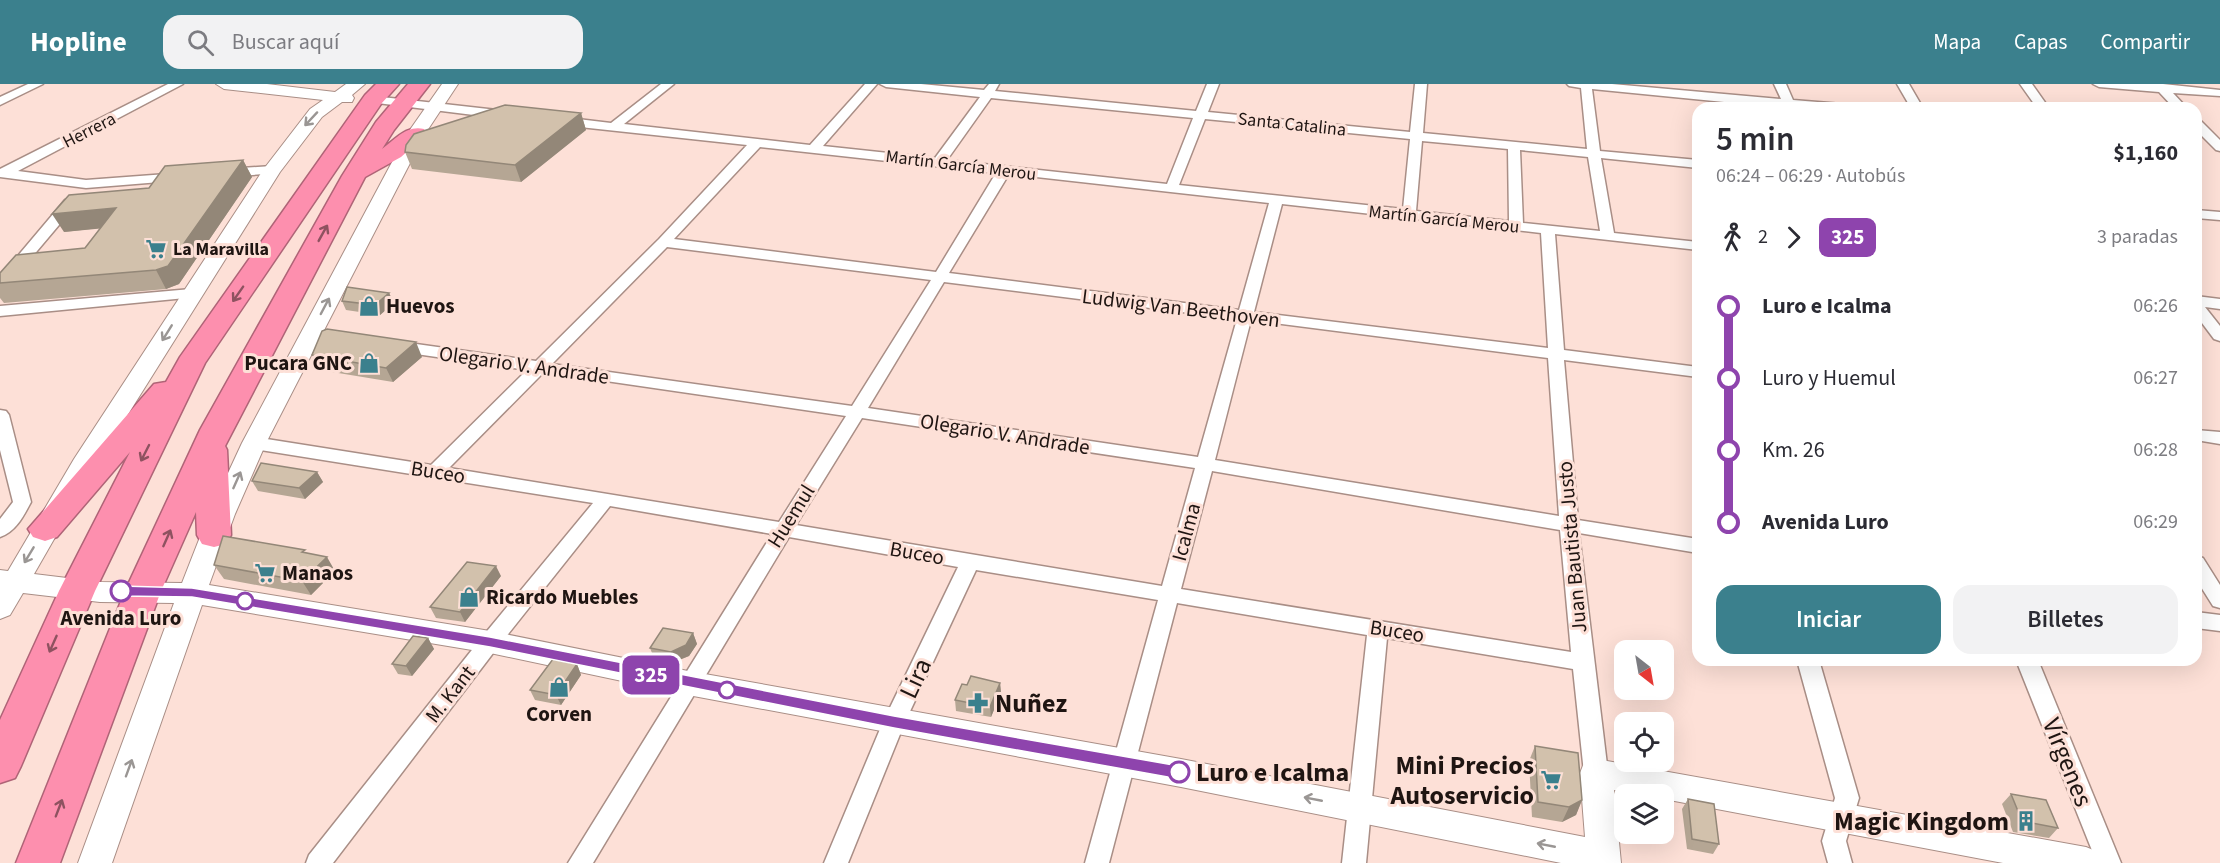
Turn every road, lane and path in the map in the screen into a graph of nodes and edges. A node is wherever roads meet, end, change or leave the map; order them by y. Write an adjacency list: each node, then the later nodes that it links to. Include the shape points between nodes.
1 (37, 84): 21 (street)
2 (177, 84): 46 (street, Herrera)
3 (224, 84): 20 (street)
4 (419, 84): 22 (highway)
5 (450, 84): 28 (street)
6 (668, 84): 32 (street)
7 (871, 84): 40 (street)
8 (886, 84): 18 (street, Santa Catalina)
9 (1213, 84): 29 (street)
10 (1421, 84): 35 (street)
11 (1582, 84): 23 (street); 41 (street)
12 (1780, 84): 24 (street)
13 (1903, 84): 25 (street)
14 (2025, 84): 26 (street)
15 (2099, 84): 16 (street)
16 (2160, 87): 19 (street); 27 (street)
17 (373, 89): 20 (street); 22 (street); 74 (highway, one-way to 74)
18 (991, 89): 29 (street, Santa Catalina); 42 (street)
19 (2220, 93)
20 (337, 97): 44 (street, one-way to 44, via 303,127)
21 (0, 101)
22 (402, 102): 28 (street); 49 (highway)
23 (1752, 102)
24 (1788, 102)
25 (1914, 102)
26 (2038, 102)
27 (2175, 102)
28 (434, 107): 30 (street); 34 (street)
29 (1201, 115): 35 (street, Santa Catalina); 51 (street)
30 (515, 116)
31 (548, 119): 32 (street, Martín García Merou)
32 (614, 126): 37 (street, Martín García Merou)
33 (2202, 129): 38 (street)
34 (416, 134): 49 (highway); 69 (street, one-way to 34)
35 (1415, 136): 39 (street, Santa Catalina); 53 (street)
36 (2202, 141): 38 (street)
37 (756, 143): 40 (street, Martín García Merou); 59 (street)
38 (2218, 144)
39 (1514, 146): 41 (street, Santa Catalina); 56 (street)
40 (814, 148): 42 (street, Martín García Merou)
41 (1594, 154): 43 (street, Santa Catalina); 58 (street)
42 (938, 163): 45 (street, Martín García Merou)
43 (1692, 163)
44 (272, 170): 47 (street); 63 (street)
45 (1004, 171): 51 (street, Martín García Merou); 61 (street, Huemul)
46 (1, 174): 50 (street)
47 (214, 174)
48 (191, 176): 50 (street)
49 (354, 176): 81 (highway, one-way to 49)
50 (86, 184): 62 (street)
51 (1171, 189): 52 (street, Martín García Merou)
52 (1276, 201): 53 (street, Martín García Merou); 68 (street, Icalma)
53 (1409, 214): 56 (street, Martín García Merou)
54 (2202, 214): 55 (street)
55 (2220, 216)
56 (1516, 226): 57 (street, Martín García Merou)
57 (1548, 230): 58 (street, Martín García Merou); 73 (street, Juan Bautista Justo)
58 (1608, 237): 60 (street, Martín García Merou)
59 (663, 242): 61 (street, Ludwig Van Beethoven); 75 (street)
60 (1692, 245)
61 (940, 278): 68 (street, Ludwig Van Beethoven); 77 (street, Huemul)
62 (0, 286)
63 (191, 294): 66 (street); 88 (street, one-way to 88)
64 (2202, 303): 65 (street)
65 (2220, 304)
66 (0, 311)
67 (2202, 311): 70 (street)
68 (1243, 316): 73 (street, Ludwig Van Beethoven); 83 (street, Icalma)
69 (310, 333): 71 (street); 82 (street)
70 (2220, 336)
71 (333, 337)
72 (378, 344): 75 (street, Olegario V. Andrade)
73 (1555, 355): 76 (street, Ludwig Van Beethoven); 86 (street, Juan Bautista Justo)
74 (190, 363): 88 (highway); 95 (highway, one-way to 95)
75 (538, 368): 77 (street, Olegario V. Andrade); 84 (street)
76 (1692, 371)
77 (856, 411): 83 (street, Olegario V. Andrade); 87 (street, Huemul)
78 (0, 415): 89 (street, via 22,502)
79 (2202, 436): 80 (street)
80 (2220, 438)
81 (211, 441): 90 (highway); 96 (highway, one-way to 81)
82 (254, 443): 84 (street, Buceo); 90 (street, one-way to 82)
83 (1204, 464): 86 (street, Olegario V. Andrade); 98 (street, Icalma)
84 (435, 472): 85 (street, Buceo)
85 (606, 498): 87 (street, Buceo); 104 (street, M. Kant)
86 (1570, 526): 91 (street, Olegario V. Andrade); 105 (street, Juan Bautista Justo)
87 (784, 528): 92 (street, Buceo); 108 (street, Huemul)
88 (45, 529): 94 (street, one-way to 94)
89 (0, 530)
90 (214, 535): 97 (street)
91 (1692, 545)
92 (970, 562): 98 (street, Buceo); 109 (street, Lira)
93 (2202, 573): 99 (street)
94 (7, 581): 95 (street); 100 (street)
95 (77, 591): 96 (street); 111 (highway, one-way to 111)
96 (143, 591): 97 (street); 116 (highway, one-way to 96)
97 (192, 593): 104 (street); 117 (street, one-way to 97)
98 (1170, 594): 103 (street, Buceo); 110 (street, Icalma)
99 (2220, 602)
100 (0, 608)
101 (2202, 621): 102 (street)
102 (2220, 623)
103 (1378, 628): 105 (street, Buceo); 113 (street)
104 (490, 642): 108 (street); 118 (street, M. Kant)
105 (1581, 662): 112 (street, Juan Bautista Justo)
106 (1810, 666): 114 (street, via 1846,798)
107 (2029, 666): 125 (street, Vírgenes)
108 (688, 683): 109 (street); 119 (street, Huemul)
109 (894, 722): 110 (street); 120 (street, Lira)
110 (1123, 764): 113 (street, one-way to 110); 121 (street, Icalma)
111 (0, 766)
112 (1596, 772): 114 (street); 115 (street, Juan Bautista Justo)
113 (1358, 808): 115 (street, one-way to 113); 122 (street)
114 (1839, 819): 123 (street, via 1834,841); 124 (street)
115 (1603, 859)
116 (38, 863)
117 (95, 863)
118 (318, 863)
119 (580, 863)
120 (836, 863)
121 (1097, 863)
122 (1354, 863)
123 (1840, 863)
124 (2086, 863)
125 (2109, 863)

